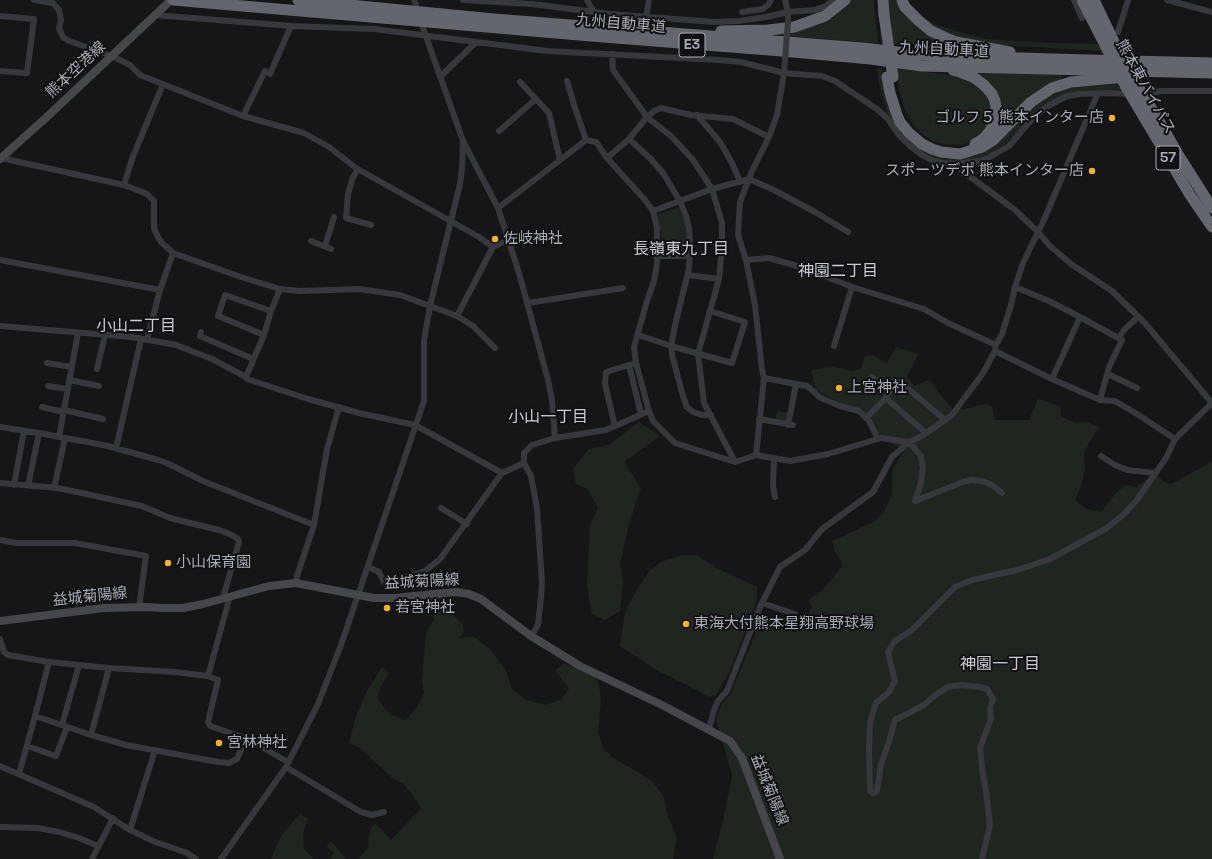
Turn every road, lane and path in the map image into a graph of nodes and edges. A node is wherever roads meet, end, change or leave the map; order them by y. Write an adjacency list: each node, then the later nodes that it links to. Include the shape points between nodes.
1 (34, 0): 35 (street, via 53,3 59,10 59,28 63,37)
2 (172, 0): 23 (main road, 熊本空港線); 38 (highway, 九州自動車道 / E3, via 871,59)
3 (298, 0): 30 (highway, 九州自動車道 / E3)
4 (463, 0): 19 (street)
5 (587, 0): 19 (street)
6 (649, 0): 26 (street)
7 (771, 0): 20 (street, via 763,9)
8 (785, 0): 21 (street)
9 (834, 0): 21 (street, via 815,10)
10 (845, 0): 30 (highway, via 825,16 781,29)
11 (877, 0): 24 (highway)
12 (883, 0): 24 (highway)
13 (902, 0): 36 (highway, via 931,31 956,42)
14 (1074, 0): 27 (street)
15 (1082, 0): 47 (highway, 熊本東バイパス / 57, bridge, via 1104,45)
16 (1094, 0): 47 (highway, 熊本東バイパス / 57, bridge)
17 (1128, 0): 31 (street)
18 (1169, 0): 22 (street)
19 (593, 11): 26 (street)
20 (742, 12)
21 (788, 12): 26 (street, via 766,18 714,22); 40 (street, bridge)
22 (1212, 12)
23 (155, 14): 28 (street); 35 (main road, 熊本空港線)
24 (881, 15): 43 (highway)
25 (0, 16): 39 (street, via 34,19 27,73)
26 (646, 17)
27 (1082, 18)
28 (291, 26): 32 (street, via 374,29); 52 (street, via 270,74 265,71)
29 (423, 28): 32 (street)
30 (618, 29): 36 (highway, 九州自動車道 / E3, via 924,55)
31 (1118, 32)
32 (426, 36): 33 (street); 42 (street)
33 (476, 42): 34 (street, via 547,51); 42 (street)
34 (612, 54): 40 (street, via 741,62); 53 (street, via 613,70)
35 (112, 56): 46 (street, via 130,65 140,75); 60 (main road, 熊本空港線)
36 (1043, 58): 37 (highway, 九州自動車道 / E3)
37 (1212, 63)
38 (921, 66): 41 (highway, 九州自動車道 / E3); 43 (highway, via 960,72 973,77 990,90 997,114 990,131 983,139 964,147 950,148 938,146 916,134 898,105)
39 (0, 71)
40 (784, 73): 55 (street, via 777,115); 62 (street, via 822,76 834,81 877,109 899,135 922,155 932,160)
41 (1212, 75): 43 (highway, via 1126,77 1071,82 1052,88 1036,98 993,140 982,147 960,154 932,149 909,133 897,115 890,93)
42 (440, 77): 58 (street)
43 (890, 77)
44 (567, 81): 57 (street)
45 (520, 82): 50 (street)
46 (163, 84): 52 (street); 66 (street)
47 (1134, 90): 48 (street, via 1149,94 1161,91); 49 (street); 70 (highway, 熊本東バイパス / 57, via 1159,121); 75 (highway, 熊本東バイパス / 57, via 1190,195)
48 (1212, 91)
49 (1098, 93): 62 (street, via 1065,97 1048,106 1034,118 1009,146 980,161); 77 (street)
50 (536, 99): 54 (street); 61 (street, via 549,113)
51 (697, 115): 53 (street, via 661,108); 55 (street, via 733,119); 65 (street, via 720,142)
52 (244, 116): 63 (street, via 304,133 329,147)
53 (647, 117): 56 (street); 67 (street, via 672,137 693,160)
54 (499, 131)
55 (769, 137): 64 (street)
56 (629, 139): 59 (street); 68 (street, via 663,173)
57 (586, 140): 59 (street, via 596,142); 61 (street)
58 (463, 141): 69 (street); 73 (street, via 462,169)
59 (607, 158): 71 (street)
60 (1, 159): 66 (street)
61 (560, 160): 69 (street)
62 (953, 164): 77 (street, via 1015,210)
63 (358, 169): 73 (street); 74 (street, via 348,194 346,218)
64 (749, 179): 65 (street); 76 (street, via 774,190); 85 (street, via 740,202 738,235)
65 (740, 182): 67 (street)
66 (124, 185): 81 (street, via 147,194 154,201 154,228 161,242)
67 (712, 189): 68 (street); 87 (street, via 722,223)
68 (680, 201): 71 (street); 83 (street, via 689,228)
69 (498, 208): 78 (street)
70 (1212, 208)
71 (653, 211): 82 (street, via 657,228)
72 (334, 217): 79 (street, via 328,247)
73 (451, 222): 80 (street); 94 (street)
74 (371, 225)
75 (1212, 227)
76 (848, 232)
77 (1038, 232): 89 (street); 99 (street, via 1071,264 1112,291)
78 (508, 240): 80 (street); 93 (street)
79 (311, 241)
80 (493, 247): 97 (street)
81 (173, 253): 91 (street); 92 (street)
82 (658, 256): 83 (street); 103 (street, via 654,281)
83 (690, 256): 86 (street)
84 (0, 260): 92 (street)
85 (746, 260): 88 (street, via 769,258 804,268); 122 (street, via 755,305)
86 (688, 275): 87 (street); 108 (street)
87 (719, 279): 95 (street)
88 (852, 287): 109 (street); 111 (street, via 924,309)
89 (1015, 287): 98 (street); 111 (street, via 1002,334)
90 (623, 288): 93 (street)
91 (280, 289): 94 (street, via 359,289 400,295); 96 (street)
92 (160, 290): 107 (street)
93 (528, 303): 151 (street, via 548,380)
94 (430, 306): 97 (street); 144 (street, via 424,340 424,401)
95 (710, 311): 112 (street); 112 (street, via 745,322 732,362)
96 (271, 312): 105 (street); 105 (street, via 225,295 218,316)
97 (456, 316): 110 (street, via 473,326)
98 (1080, 317): 106 (street); 123 (street)
99 (1138, 317): 106 (street); 133 (street)
100 (0, 326): 101 (street)
101 (78, 333): 102 (street); 117 (street)
102 (105, 335): 107 (street); 118 (street)
103 (638, 335): 108 (street); 115 (street, via 634,347)
104 (200, 336): 113 (street)
105 (264, 336): 113 (street)
106 (1118, 338): 119 (street, via 1122,340)
107 (144, 339): 120 (street, via 176,345 212,359); 155 (street)
108 (671, 346): 112 (street); 139 (street, via 687,407 693,412)
109 (834, 346)
110 (495, 348)
111 (995, 348): 123 (street); 143 (street, via 983,373 952,415)
112 (698, 354): 139 (street, via 704,403)
113 (253, 359): 120 (street)
114 (47, 363): 117 (street)
115 (636, 363): 116 (street); 136 (street)
116 (629, 365): 138 (street); 145 (street, via 606,372 605,384)
117 (72, 367): 124 (street)
118 (97, 369)
119 (1108, 374): 129 (street); 132 (street)
120 (246, 377): 134 (street)
121 (871, 377): 128 (street)
122 (764, 378): 125 (street); 142 (street)
123 (1052, 379): 132 (street)
124 (69, 380): 127 (street); 130 (street)
125 (796, 384): 141 (street, via 807,386 819,397 859,411); 142 (street, via 790,425)
126 (48, 386): 130 (street)
127 (99, 386)
128 (890, 388): 131 (street); 143 (street, via 897,381 900,382)
129 (1137, 388)
130 (68, 389): 137 (street)
131 (884, 398): 141 (street); 149 (street)
132 (1100, 400): 153 (street, via 1115,401)
133 (1212, 403): 153 (street)
134 (339, 407): 144 (street); 171 (street, via 327,449)
135 (42, 408): 137 (street)
136 (648, 410): 138 (street); 159 (street, via 653,421 675,443)
137 (64, 411): 140 (street); 150 (street)
138 (641, 414): 145 (street)
139 (710, 415): 159 (street)
140 (103, 418)
141 (866, 418): 152 (street)
142 (759, 419): 156 (street)
143 (945, 420): 149 (street)
144 (416, 424): 161 (street); 173 (street)
145 (615, 426): 151 (street, via 606,430)
146 (0, 427): 147 (street)
147 (24, 431): 148 (street); 164 (street)
148 (39, 433): 150 (street); 165 (street)
149 (926, 433): 154 (street)
150 (62, 438): 155 (street); 166 (street)
151 (555, 438): 160 (street, via 532,445 524,453)
152 (878, 439): 154 (street); 158 (street, via 828,454 790,461)
153 (1175, 439): 162 (street)
154 (909, 442): 167 (street, via 921,456 923,468 921,484 914,501 971,480 992,485); 177 (street, via 892,457 873,492 822,529 805,550 780,567)
155 (116, 448): 171 (street, via 167,463 203,481)
156 (756, 455): 158 (street); 159 (street)
157 (1101, 456): 162 (street, via 1127,470)
158 (774, 458): 168 (street)
159 (735, 462)
160 (524, 463): 161 (street); 181 (street, via 531,476 537,508 542,583 538,625)
161 (502, 473): 170 (street)
162 (1156, 473): 206 (street, via 1136,501 1107,528 1050,559 955,586 912,630 896,641 888,652 895,681 890,692 876,703 870,722 870,791 873,793 877,791 880,764 895,720 924,705 947,687 980,687 987,690 993,699 990,719 980,748 990,825)
163 (0, 484): 164 (street)
164 (14, 485): 165 (street)
165 (28, 486): 166 (street)
166 (54, 488): 176 (street, via 142,506 170,518 232,535 239,542)
167 (1002, 493)
168 (775, 497)
169 (441, 508): 170 (street)
170 (467, 524): 173 (street, via 440,559 425,571 386,583 379,572)
171 (314, 525): 174 (street)
172 (0, 540): 178 (street, via 16,543 75,543 146,556)
173 (368, 567): 175 (street)
174 (296, 583): 175 (main road, 益城菊陽線); 176 (main road, 益城菊陽線, via 269,586)
175 (358, 595): 181 (main road, 益城菊陽線, via 388,598 455,592 469,594 487,603); 194 (street, via 318,704)
176 (227, 597): 178 (main road, 益城菊陽線, via 183,608); 186 (street)
177 (762, 603): 179 (street); 189 (street, via 728,692 718,701)
178 (139, 607): 180 (main road, 益城菊陽線, via 104,608)
179 (796, 614)
180 (0, 621)
181 (531, 636): 189 (main road, 益城菊陽線, via 580,666)
182 (0, 639): 183 (street, via 4,652 8,655)
183 (49, 662): 184 (street); 187 (street)
184 (79, 665): 185 (street); 188 (street)
185 (109, 668): 186 (street); 190 (street)
186 (208, 676): 191 (street, via 218,680 208,722 210,726)
187 (35, 716): 188 (street); 192 (street)
188 (65, 726): 190 (street); 192 (street, via 56,756)
189 (709, 729): 205 (main road, 益城菊陽線, via 730,741 742,758)
190 (91, 735): 193 (street)
191 (246, 738): 193 (street, via 237,758 229,763); 194 (street)
192 (27, 746): 196 (street)
193 (155, 750): 200 (street)
194 (287, 764): 197 (street, via 361,812 372,815); 204 (street)
195 (0, 766): 196 (street)
196 (19, 774): 198 (street)
197 (384, 812)
198 (113, 818): 200 (street); 201 (street)
199 (0, 827): 201 (street, via 38,828 59,832)
200 (130, 830): 203 (street)
201 (98, 846): 202 (street)
202 (92, 859)
203 (196, 859)
204 (221, 859)
205 (780, 859)
206 (982, 859)

